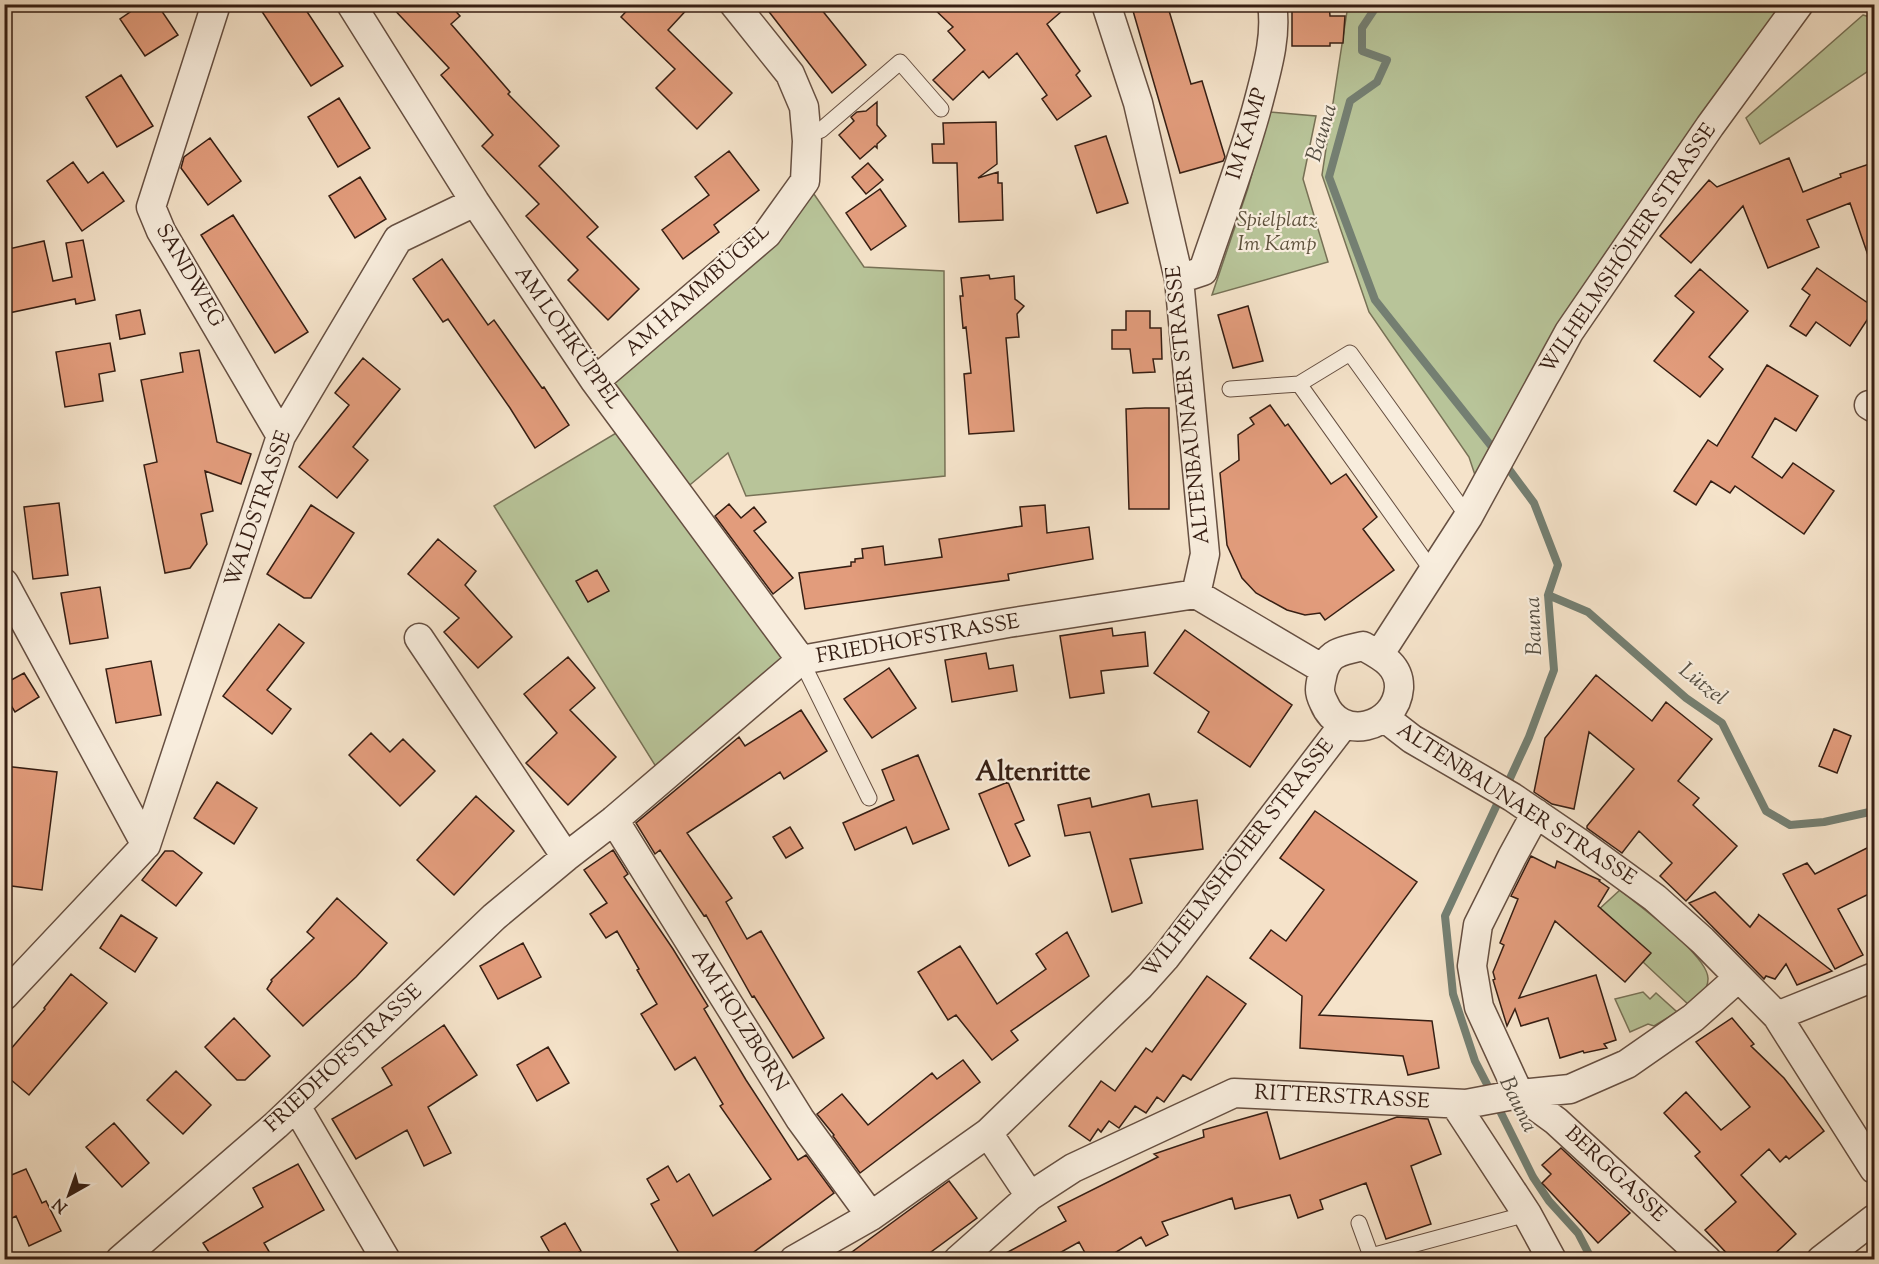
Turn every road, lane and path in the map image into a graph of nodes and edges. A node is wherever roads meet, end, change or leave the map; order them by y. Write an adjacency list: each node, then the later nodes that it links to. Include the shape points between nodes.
1 (216, 4): 14 (street, SANDWEG, via 151,207 161,231)
2 (351, 4): 9 (street, AM LOHKÜPPEL)
3 (734, 4): 8 (street, AM HAMMBÜGEL, via 790,74 804,107)
4 (1106, 4): 10 (street, ALTENBAUNAER STRASSE, via 1138,103)
5 (1272, 4): 10 (street, IM KAMP, via 1270,59 1251,131 1203,271)
6 (1799, 4): 15 (street, WILHELMSHÖHER STRASSE, via 1569,332)
7 (941, 109): 8 (lane, via 900,62 821,130)
8 (807, 136): 11 (street, AM HAMMBÜGEL, via 805,181 767,234)
9 (475, 202): 11 (street, AM LOHKÜPPEL); 14 (street, WALDSTRASSE, via 399,239)
10 (1179, 279): 18 (street, ALTENBAUNAER STRASSE, via 1205,554)
11 (596, 381): 21 (street, AM LOHKÜPPEL)
12 (1299, 384): 13 (lane); 15 (lane, via 1350,353); 16 (lane)
13 (1230, 389)
14 (281, 436): 28 (street, WALDSTRASSE)
15 (1475, 505): 16 (street, WILHELMSHÖHER STRASSE)
16 (1433, 572): 20 (street, WILHELMSHÖHER STRASSE)
17 (4, 583): 28 (street)
18 (1196, 594): 21 (street, FRIEDHOFSTRASSE); 22 (street)
19 (419, 638): 29 (street)
20 (1379, 655): 22 (street, via 1363,646 1335,654); 23 (street, via 1395,667 1399,680 1398,699)
21 (801, 660): 25 (lane); 27 (street, FRIEDHOFSTRASSE)
22 (1323, 669): 24 (street, WILHELMSHÖHER STRASSE, via 1319,692 1327,711)
23 (1385, 718): 24 (street, WILHELMSHÖHER STRASSE, via 1367,727); 26 (street, ALTENBAUNAER STRASSE, via 1412,739)
24 (1344, 724): 37 (street, WILHELMSHÖHER STRASSE, via 1159,967)
25 (869, 798)
26 (1536, 813): 31 (street, ALTENBAUNAER STRASSE, via 1655,898); 34 (street, via 1478,925 1472,966 1479,1007)
27 (614, 820): 29 (street, FRIEDHOFSTRASSE); 41 (street, AM HOLZBORN, via 800,1119)
28 (146, 845): 32 (street, WALDSTRASSE)
29 (566, 857): 36 (street, FRIEDHOFSTRASSE, via 494,917)
30 (1875, 977): 33 (street)
31 (1738, 978): 33 (street, ALTENBAUNAER STRASSE); 34 (street, RITTERSTRASSE, via 1694,1018 1627,1064 1570,1089)
32 (4, 996)
33 (1778, 1016): 38 (street, ALTENBAUNAER STRASSE)
34 (1513, 1096): 35 (street, RITTERSTRASSE); 49 (street, BERGGASSE, via 1556,1121)
35 (1464, 1104): 39 (street, RITTERSTRASSE, via 1234,1093 1073,1168); 40 (street)
36 (296, 1106): 44 (street, FRIEDHOFSTRASSE); 45 (street)
37 (988, 1133): 39 (street); 41 (street, WILHELMSHÖHER STRASSE)
38 (1875, 1169)
39 (1030, 1196): 47 (street, RITTERSTRASSE)
40 (1527, 1214): 43 (lane, via 1371,1256); 48 (street)
41 (871, 1216): 46 (street, WILHELMSHÖHER STRASSE)
42 (1875, 1219): 50 (street)
43 (1359, 1223)
44 (120, 1260)
45 (386, 1260)
46 (794, 1260)
47 (958, 1260)
48 (1552, 1260)
49 (1707, 1260)
50 (1821, 1260)

